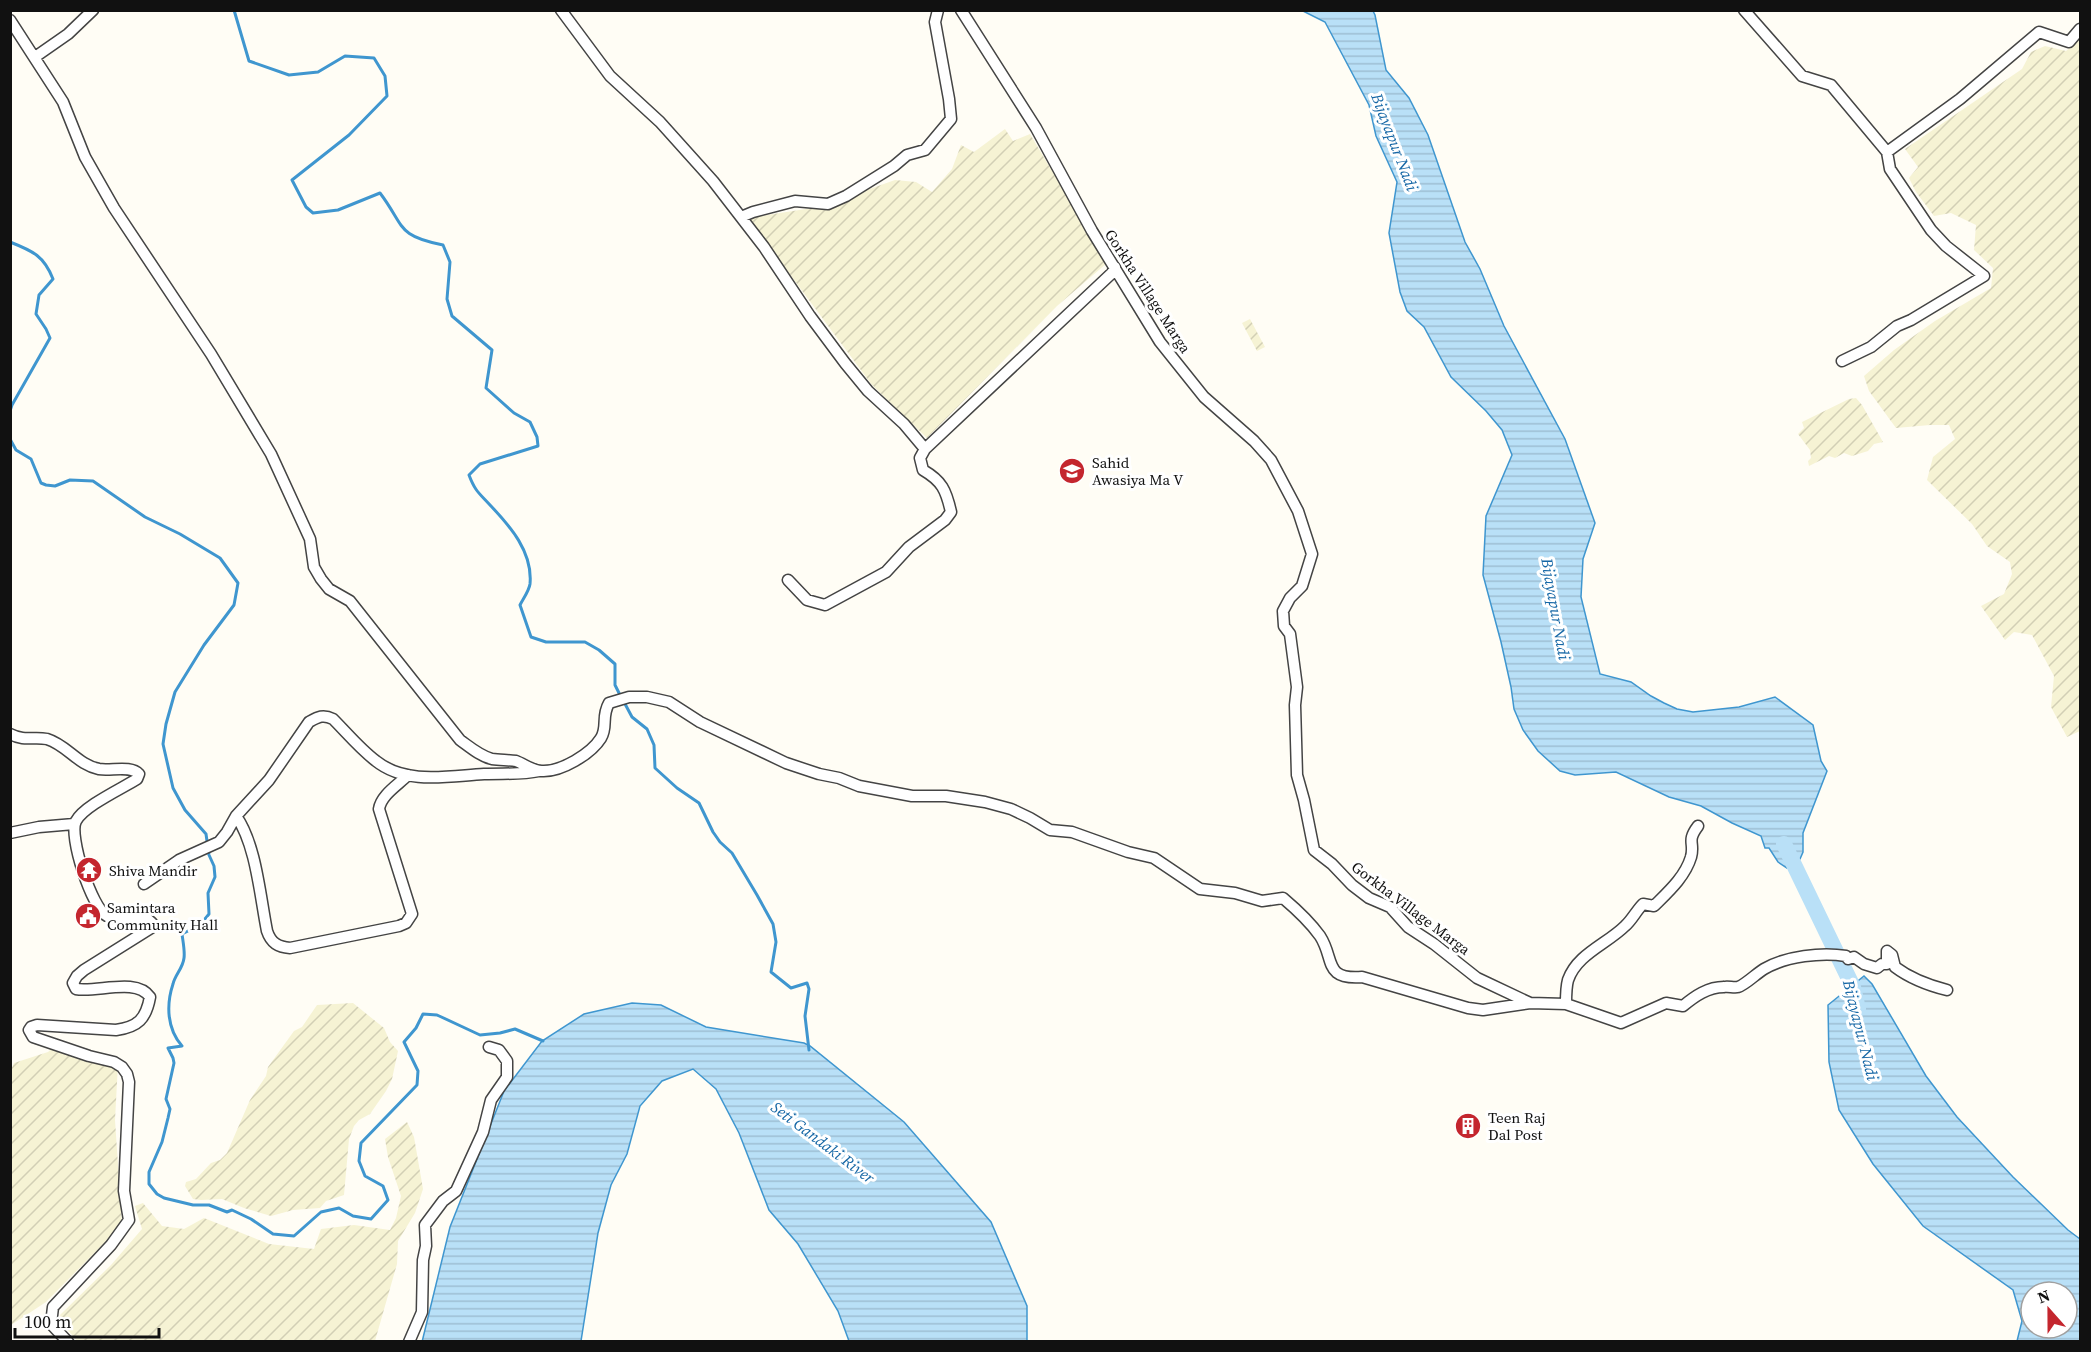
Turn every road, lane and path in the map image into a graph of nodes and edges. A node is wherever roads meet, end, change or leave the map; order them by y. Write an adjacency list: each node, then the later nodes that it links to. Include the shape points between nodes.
1 (93, 10): 8 (street)
2 (561, 10): 10 (street, via 610,76 660,122)
3 (938, 10): 10 (street, via 935,22 951,119 925,150 907,155 871,181 828,204 795,201)
4 (961, 10): 11 (street, Gorkha Village Marga, via 1036,128)
5 (1744, 10): 9 (street, via 1802,76 1831,85)
6 (10, 20): 8 (street)
7 (2080, 29): 9 (street, via 2069,42 2039,32 1960,99)
8 (35, 57): 16 (street, via 63,102 85,157 114,208 211,354 271,454 310,538 314,567 321,579 357,609 460,740 478,754 515,761)
9 (1887, 152): 12 (street, via 1890,169 1931,230 1984,276)
10 (741, 217): 13 (street, via 845,363)
11 (1115, 267): 13 (street); 24 (street, Gorkha Village Marga, via 1160,342 1204,397 1271,460 1298,511 1312,554 1302,586 1283,611 1297,687 1297,776 1314,850 1352,885 1390,908 1408,927 1478,978)
12 (1842, 361)
13 (925, 448): 14 (street, via 920,458 923,470 937,478 948,496 951,512 945,520 909,547 886,572 825,605 807,600)
14 (788, 580)
15 (10, 734): 19 (street, via 21,740 45,739 92,767 138,772 137,779 89,807)
16 (539, 771): 17 (street, via 457,777); 24 (street, via 565,766 590,751 603,736 603,712 609,703 629,697 669,702 700,722 786,764 859,786 912,796 985,802 1011,809 1050,831 1072,832 1154,858 1200,888 1262,901 1283,898 1321,937 1335,971 1346,978 1362,977 1468,1008 1483,1010)
17 (408, 775): 18 (street, via 376,762 333,719 318,717 309,722 269,780); 18 (street, via 380,802 379,809 412,914 399,926 290,948 274,944 267,931 250,842)
18 (237, 816): 22 (street, via 219,842 179,860)
19 (74, 824): 21 (street); 27 (street, via 74,835 98,908 107,916 144,916 152,923 144,933 84,970 73,983 76,989 85,991 120,987 146,992 150,997 139,1024 116,1030 37,1025 29,1030 33,1037 114,1062 128,1074 124,1191 129,1220 53,1307 51,1324)
20 (1698, 826): 25 (street, via 1690,836 1692,856 1679,880 1654,906 1643,904 1626,925 1575,967 1568,982)
21 (10, 833)
22 (144, 884)
23 (1947, 990): 25 (street, Gorkha Village Marga, via 1906,976 1895,967 1887,951 1887,964 1877,968 1854,957 1828,953 1768,966 1738,987 1708,990 1683,1006 1666,1003 1621,1023)
24 (1530, 1003): 25 (street, Gorkha Village Marga)
25 (1566, 1004)
26 (489, 1047): 28 (street, via 499,1050 507,1061 507,1077 491,1100 483,1132 456,1191 424,1225 422,1312)
27 (68, 1341)
28 (409, 1341)

